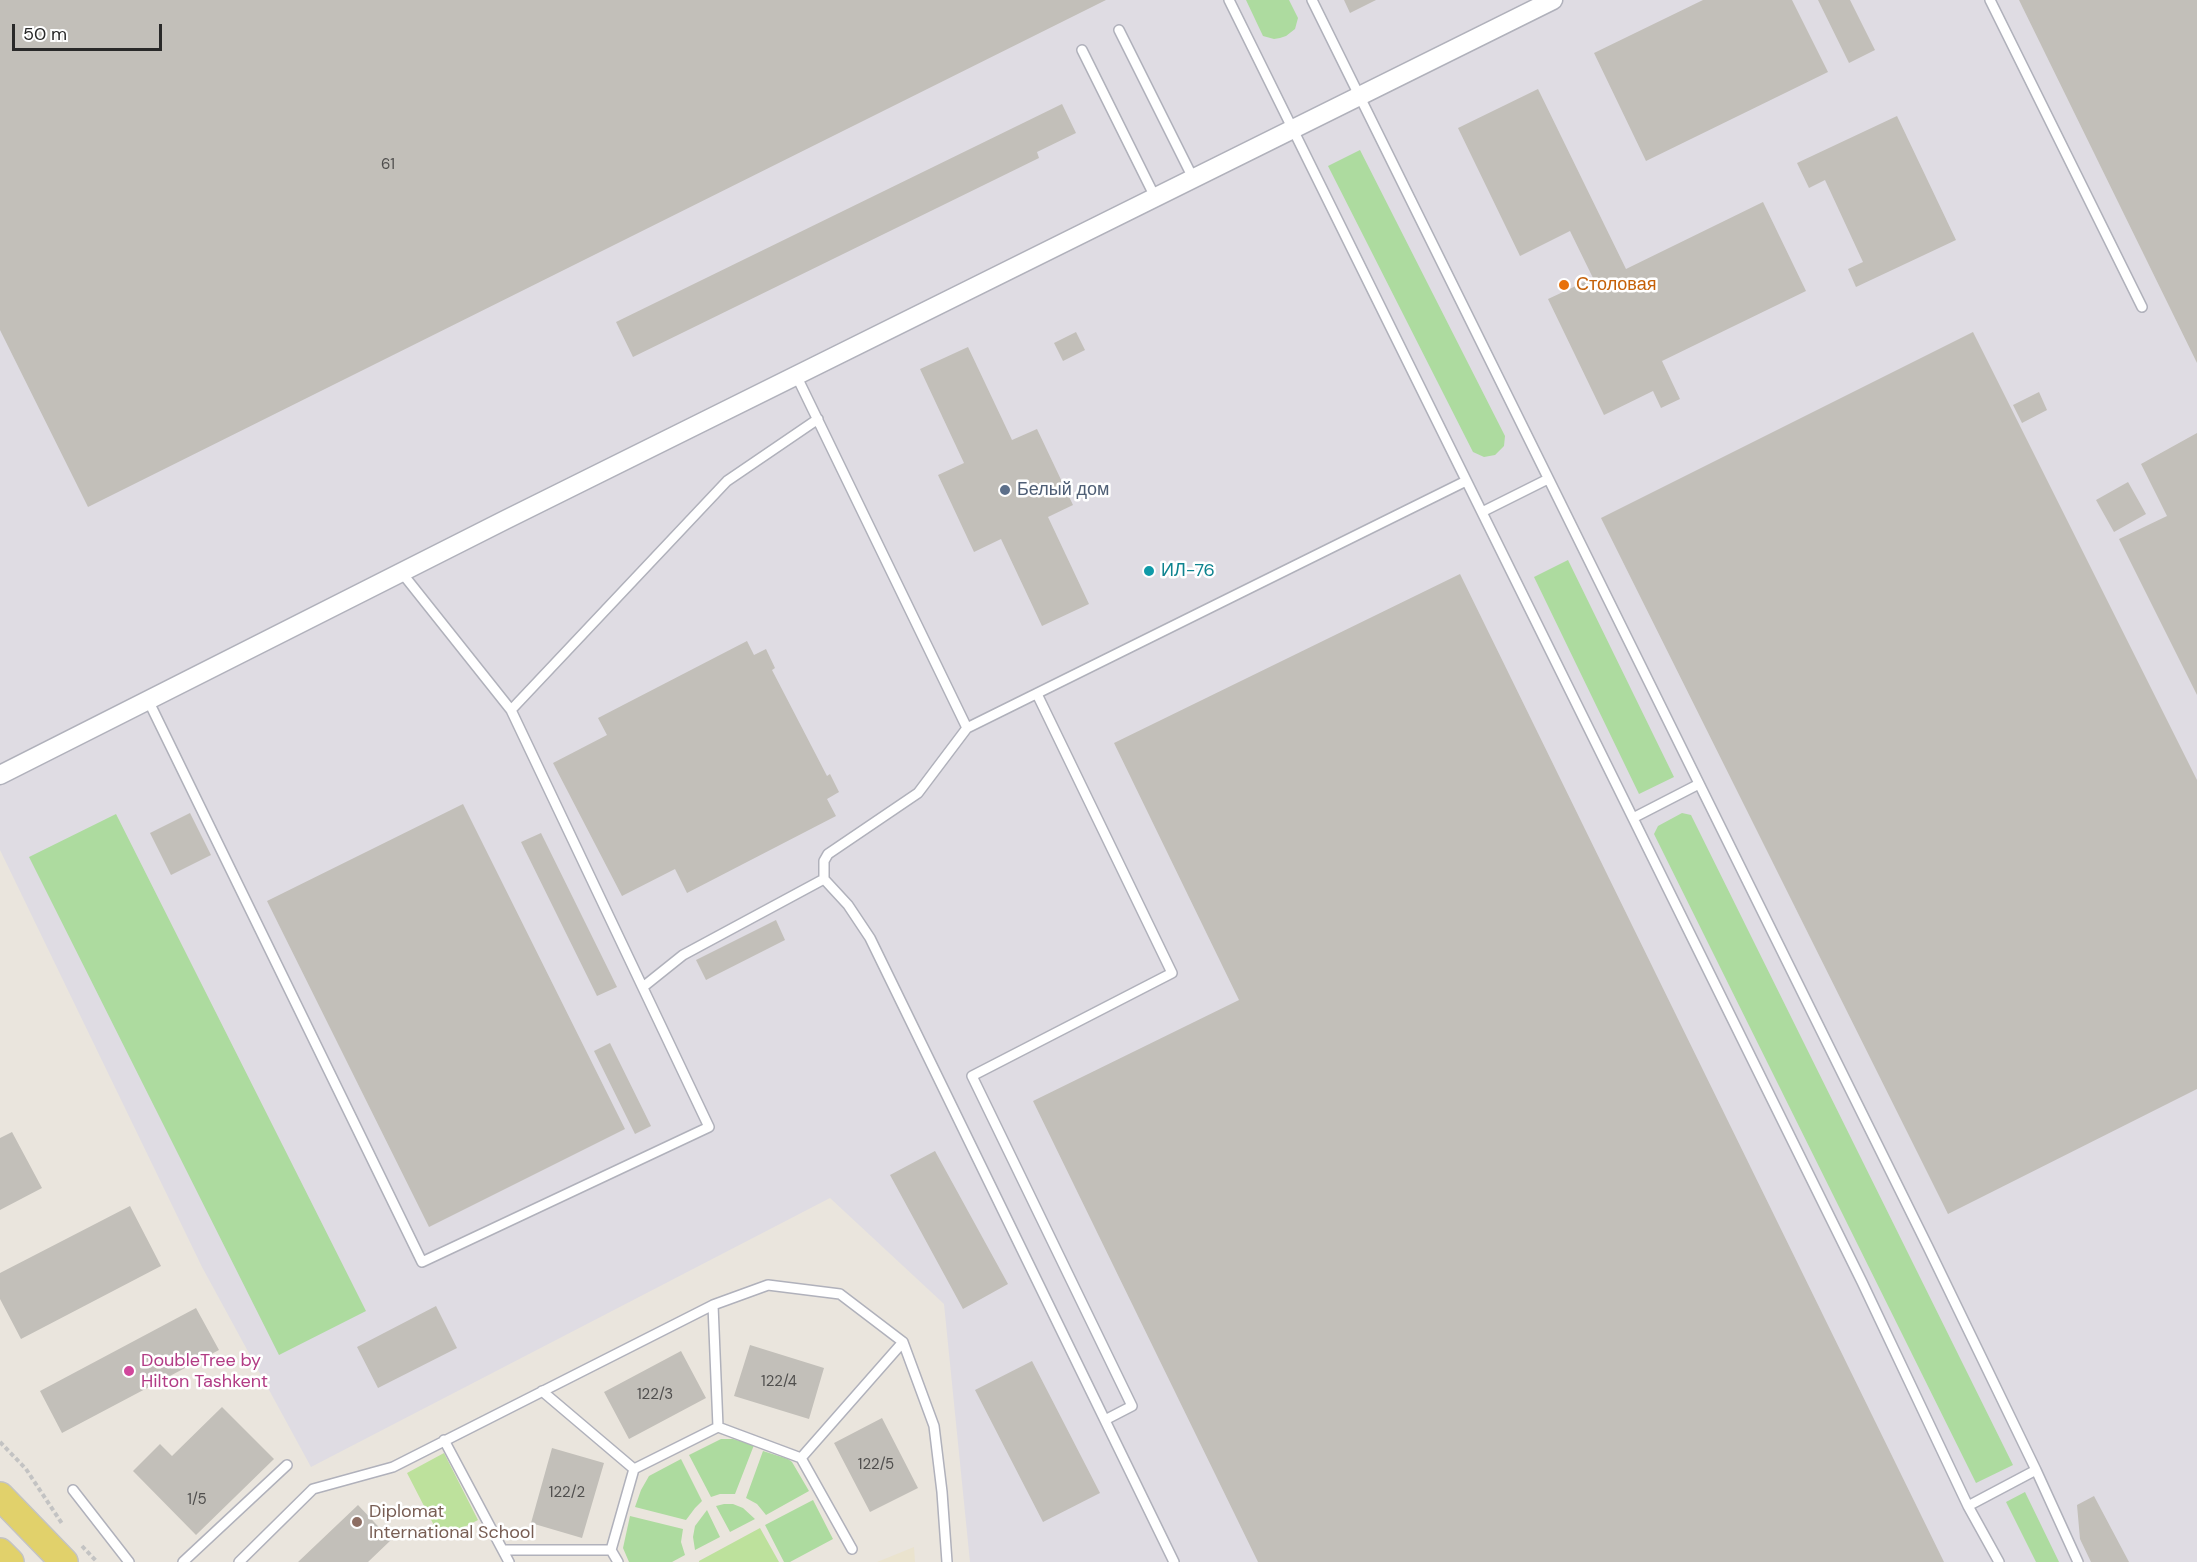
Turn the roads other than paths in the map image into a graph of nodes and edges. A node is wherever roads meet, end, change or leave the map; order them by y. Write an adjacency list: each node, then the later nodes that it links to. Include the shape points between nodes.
1 (1228, 0): 8 (lane)
2 (1312, 0): 7 (lane)
3 (1552, 0): 7 (street)
4 (1990, 0): 11 (lane)
5 (1119, 30): 9 (lane)
6 (1082, 50): 10 (lane)
7 (1359, 96): 8 (street); 14 (lane)
8 (1293, 128): 9 (street); 15 (lane)
9 (1193, 178): 10 (street)
10 (1155, 197): 12 (street)
11 (2142, 308)
12 (796, 375): 13 (lane); 17 (street)
13 (818, 419): 20 (lane, via 727,481); 21 (lane)
14 (1548, 479): 16 (lane); 23 (lane)
15 (1467, 480): 16 (lane); 18 (lane)
16 (1482, 512): 24 (lane)
17 (402, 573): 19 (street); 20 (lane)
18 (1037, 694): 21 (lane); 30 (lane, via 1172,973 972,1076 1132,1406)
19 (148, 700): 22 (street); 26 (lane, via 422,1262 709,1126)
20 (511, 710): 26 (lane)
21 (967, 728): 25 (lane, via 918,793 828,854)
22 (0, 775)
23 (1699, 784): 24 (lane); 36 (lane)
24 (1633, 818): 39 (lane)
25 (824, 879): 26 (lane, via 683,955); 30 (lane, via 870,938)
26 (643, 987)
27 (713, 1305): 28 (lane, via 768,1285 840,1294); 29 (lane); 31 (lane)
28 (903, 1341): 33 (lane); 51 (lane, via 934,1426)
29 (542, 1391): 32 (lane); 35 (lane)
30 (1105, 1420): 52 (lane)
31 (718, 1427): 33 (lane); 35 (lane)
32 (444, 1440): 41 (lane); 48 (lane, via 393,1467 313,1489)
33 (801, 1458): 40 (lane)
34 (287, 1465): 47 (lane)
35 (634, 1468): 42 (lane)
36 (2036, 1470): 39 (lane); 54 (lane)
37 (73, 1490): 46 (lane)
38 (0, 1496): 43 (main road)
39 (1968, 1506): 53 (lane)
40 (852, 1549)
41 (503, 1550): 42 (lane); 49 (lane)
42 (611, 1550): 50 (lane)
43 (70, 1551)
44 (0, 1552): 45 (main road)
45 (10, 1562)
46 (129, 1562)
47 (183, 1562)
48 (239, 1562)
49 (509, 1562)
50 (618, 1562)
51 (947, 1562)
52 (1174, 1562)
53 (1999, 1562)
54 (2078, 1562)

